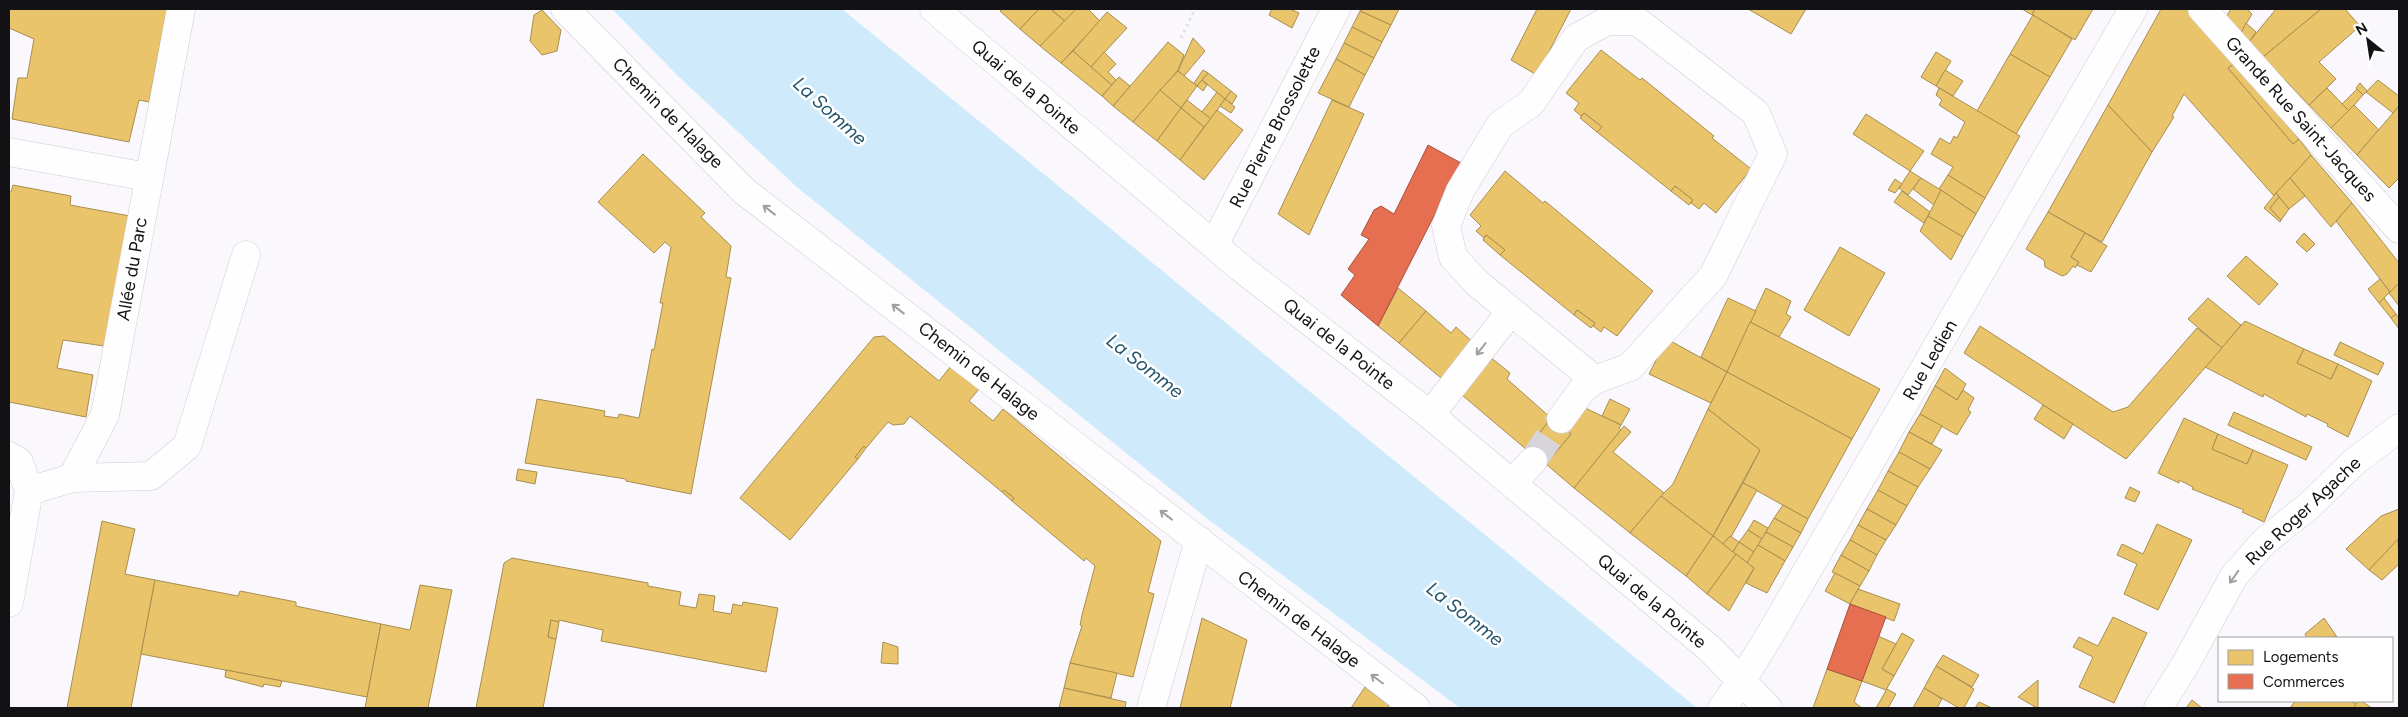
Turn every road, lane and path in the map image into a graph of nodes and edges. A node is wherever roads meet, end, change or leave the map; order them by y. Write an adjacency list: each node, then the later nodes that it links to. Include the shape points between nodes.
1 (181, 9): 10 (street, Allée du Parc)
2 (565, 9): 24 (street, Chemin de Halage, one-way to 2, via 744,191)
3 (1195, 9): 8 (path)
4 (1336, 9): 12 (street, Rue Pierre Brossolette)
5 (2133, 9): 26 (street, Rue Ledien)
6 (2202, 9): 11 (street, Grande Rue Saint-Jacques)
7 (938, 10): 12 (street, Quai de la Pointe)
8 (1181, 38)
9 (9, 152): 10 (street)
10 (148, 178): 21 (street, Allée du Parc, via 105,415)
11 (2399, 229)
12 (1214, 245): 16 (street, Quai de la Pointe)
13 (246, 255): 21 (street, via 186,446 151,476)
14 (1511, 311): 15 (street); 15 (street, via 1477,283 1453,257 1446,226 1460,191 1500,125 1531,103 1576,38 1607,21 1637,21 1756,113 1773,154 1713,276 1630,367); 16 (street, one-way to 16)
15 (1595, 380): 17 (street, via 1582,390)
16 (1430, 415): 22 (street, Quai de la Pointe)
17 (1561, 419)
18 (2399, 428): 31 (street, Rue Roger Agache, one-way to 31, via 2354,462 2311,504 2264,542 2234,576)
19 (9, 456): 23 (street, via 20,462)
20 (1533, 461): 22 (street)
21 (72, 478): 23 (street)
22 (1512, 483): 26 (street, Quai de la Pointe, via 1709,648)
23 (29, 491): 25 (street)
24 (1199, 540): 27 (street); 28 (street, Chemin de Halage, one-way to 24, via 1220,560)
25 (9, 603)
26 (1741, 682): 29 (street, Rue Ledien); 30 (street, Quai de la Pointe)
27 (1150, 708)
28 (1416, 708)
29 (1722, 708)
30 (1768, 708)
31 (2158, 708)

